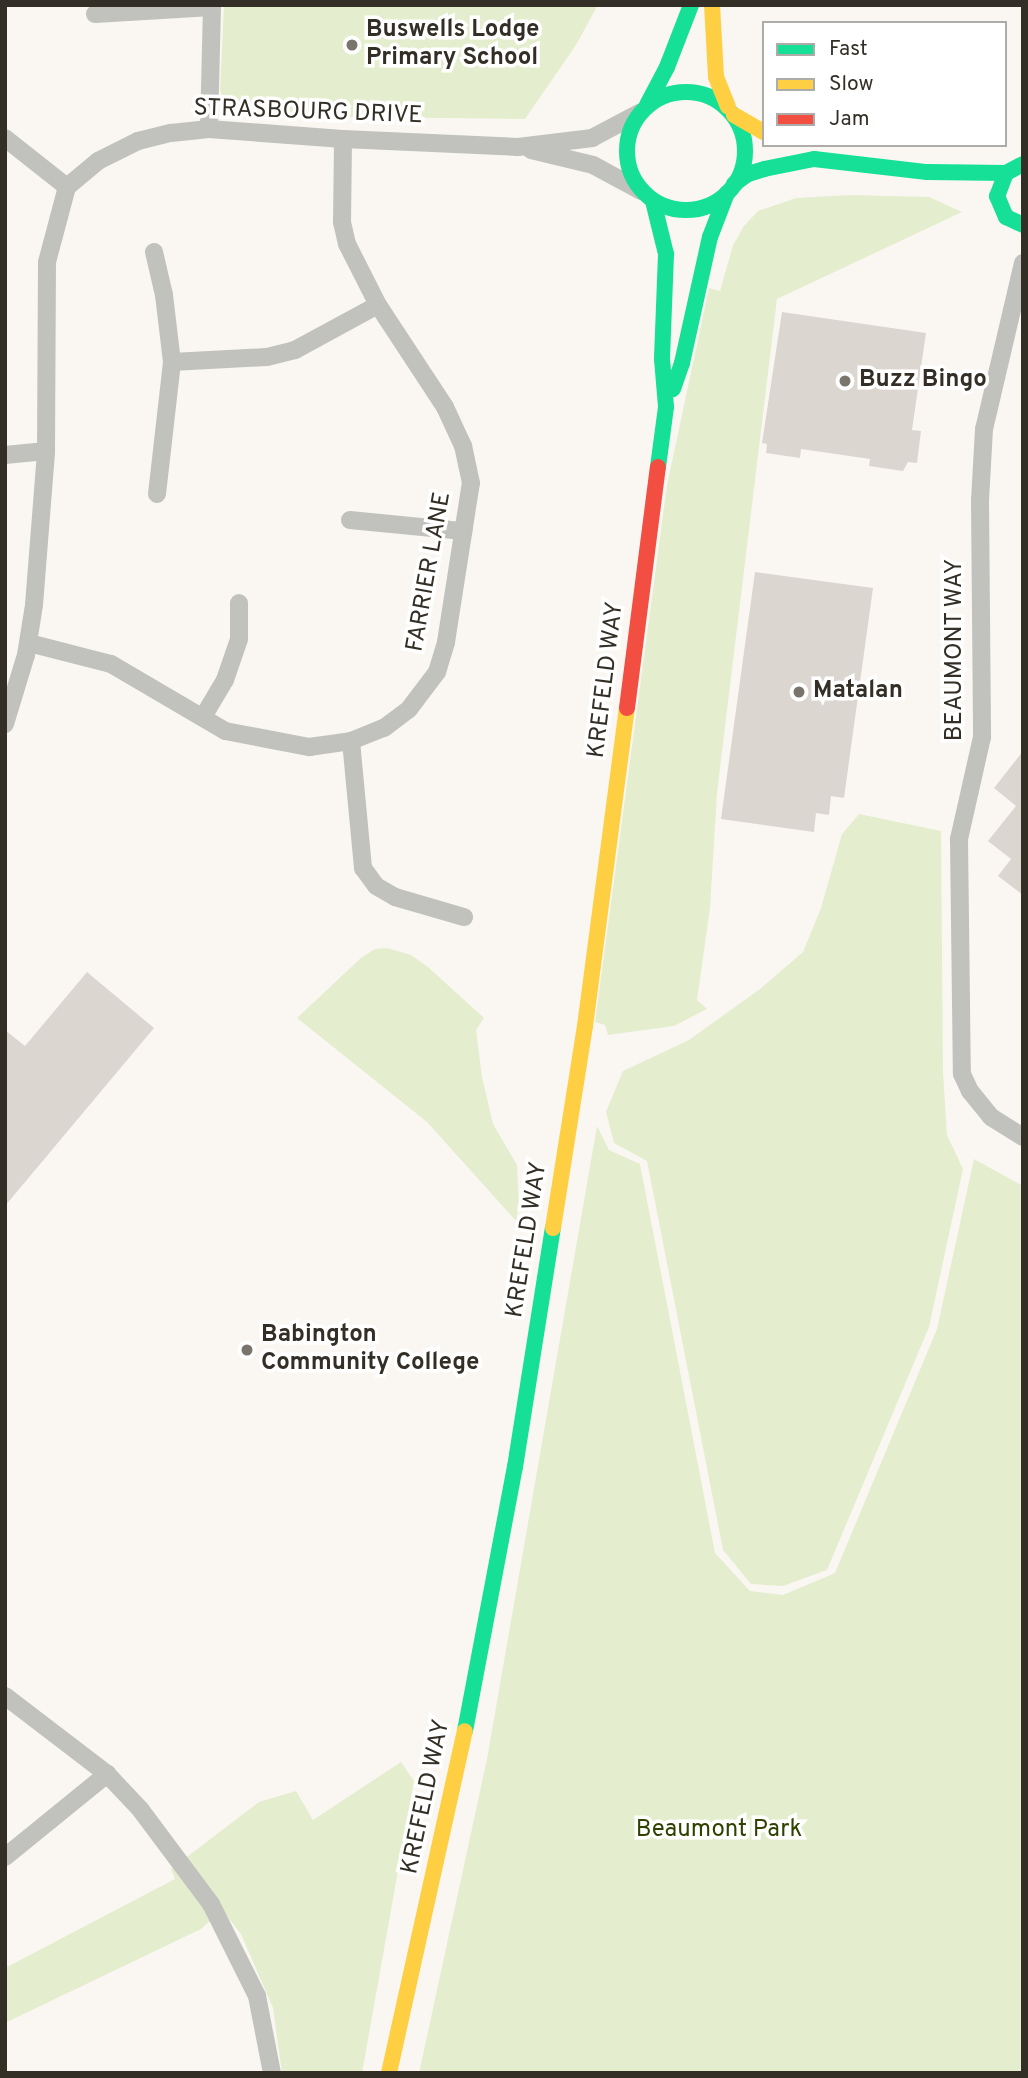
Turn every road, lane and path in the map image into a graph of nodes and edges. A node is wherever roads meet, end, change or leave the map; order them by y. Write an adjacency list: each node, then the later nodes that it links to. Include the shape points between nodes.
1 (691, 5): 5 (main road, via 667,67)
2 (712, 5): 6 (main road, via 716,77)
3 (212, 6): 4 (street); 7 (street)
4 (95, 17)
5 (643, 109): 6 (main road, via 678,92 696,92); 11 (street, STRASBOURG DRIVE, via 592,138); 19 (main road, via 626,147 632,176)
6 (731, 111): 8 (main road); 18 (main road, via 744,138 745,158)
7 (209, 129): 10 (street, STRASBOURG DRIVE); 17 (street, STRASBOURG DRIVE, via 138,141 98,161)
8 (762, 131)
9 (5, 138): 17 (street)
10 (343, 139): 11 (street, STRASBOURG DRIVE); 24 (street, FARRIER LANE, via 342,222 354,262)
11 (519, 147): 19 (street, STRASBOURG DRIVE, via 593,164)
12 (795, 147): 13 (main road)
13 (814, 159): 15 (main road); 18 (main road, via 756,171)
14 (1023, 164): 16 (main road)
15 (927, 172): 16 (main road); 20 (main road)
16 (1006, 173): 20 (main road)
17 (67, 187): 27 (street, via 47,262)
18 (731, 189): 19 (main road, via 698,209 678,210); 26 (main road, KREFELD WAY, via 710,237 682,363)
19 (647, 196): 26 (main road, KREFELD WAY, via 666,254 662,359)
20 (997, 196): 21 (main road, via 1006,217)
21 (1023, 225)
22 (154, 252): 25 (street)
23 (1023, 263): 38 (street, BEAUMONT WAY, via 984,429 982,737 959,839 962,1074 991,1117)
24 (378, 305): 25 (street, via 295,350 267,358); 31 (street, FARRIER LANE, via 445,407 463,446 471,483)
25 (172, 362): 29 (street)
26 (666, 407): 43 (main road, KREFELD WAY, via 585,1026 517,1453 453,1792)
27 (46, 451): 28 (street); 33 (street)
28 (5, 455)
29 (157, 494)
30 (350, 520): 31 (street)
31 (463, 531): 36 (street, FARRIER LANE, via 437,672 409,709 384,728)
32 (239, 603): 34 (street, via 239,639 225,680)
33 (29, 643): 34 (street, FARRIER LANE, via 111,664); 35 (street)
34 (203, 717): 36 (street, FARRIER LANE, via 225,730 309,747)
35 (5, 724)
36 (351, 741): 37 (street, via 363,867 376,886 395,897)
37 (464, 917)
38 (1023, 1138)
39 (5, 1696): 40 (street)
40 (107, 1774): 41 (street); 42 (street, via 140,1809 211,1904 257,1996)
41 (5, 1857)
42 (272, 2073)
43 (389, 2073)

